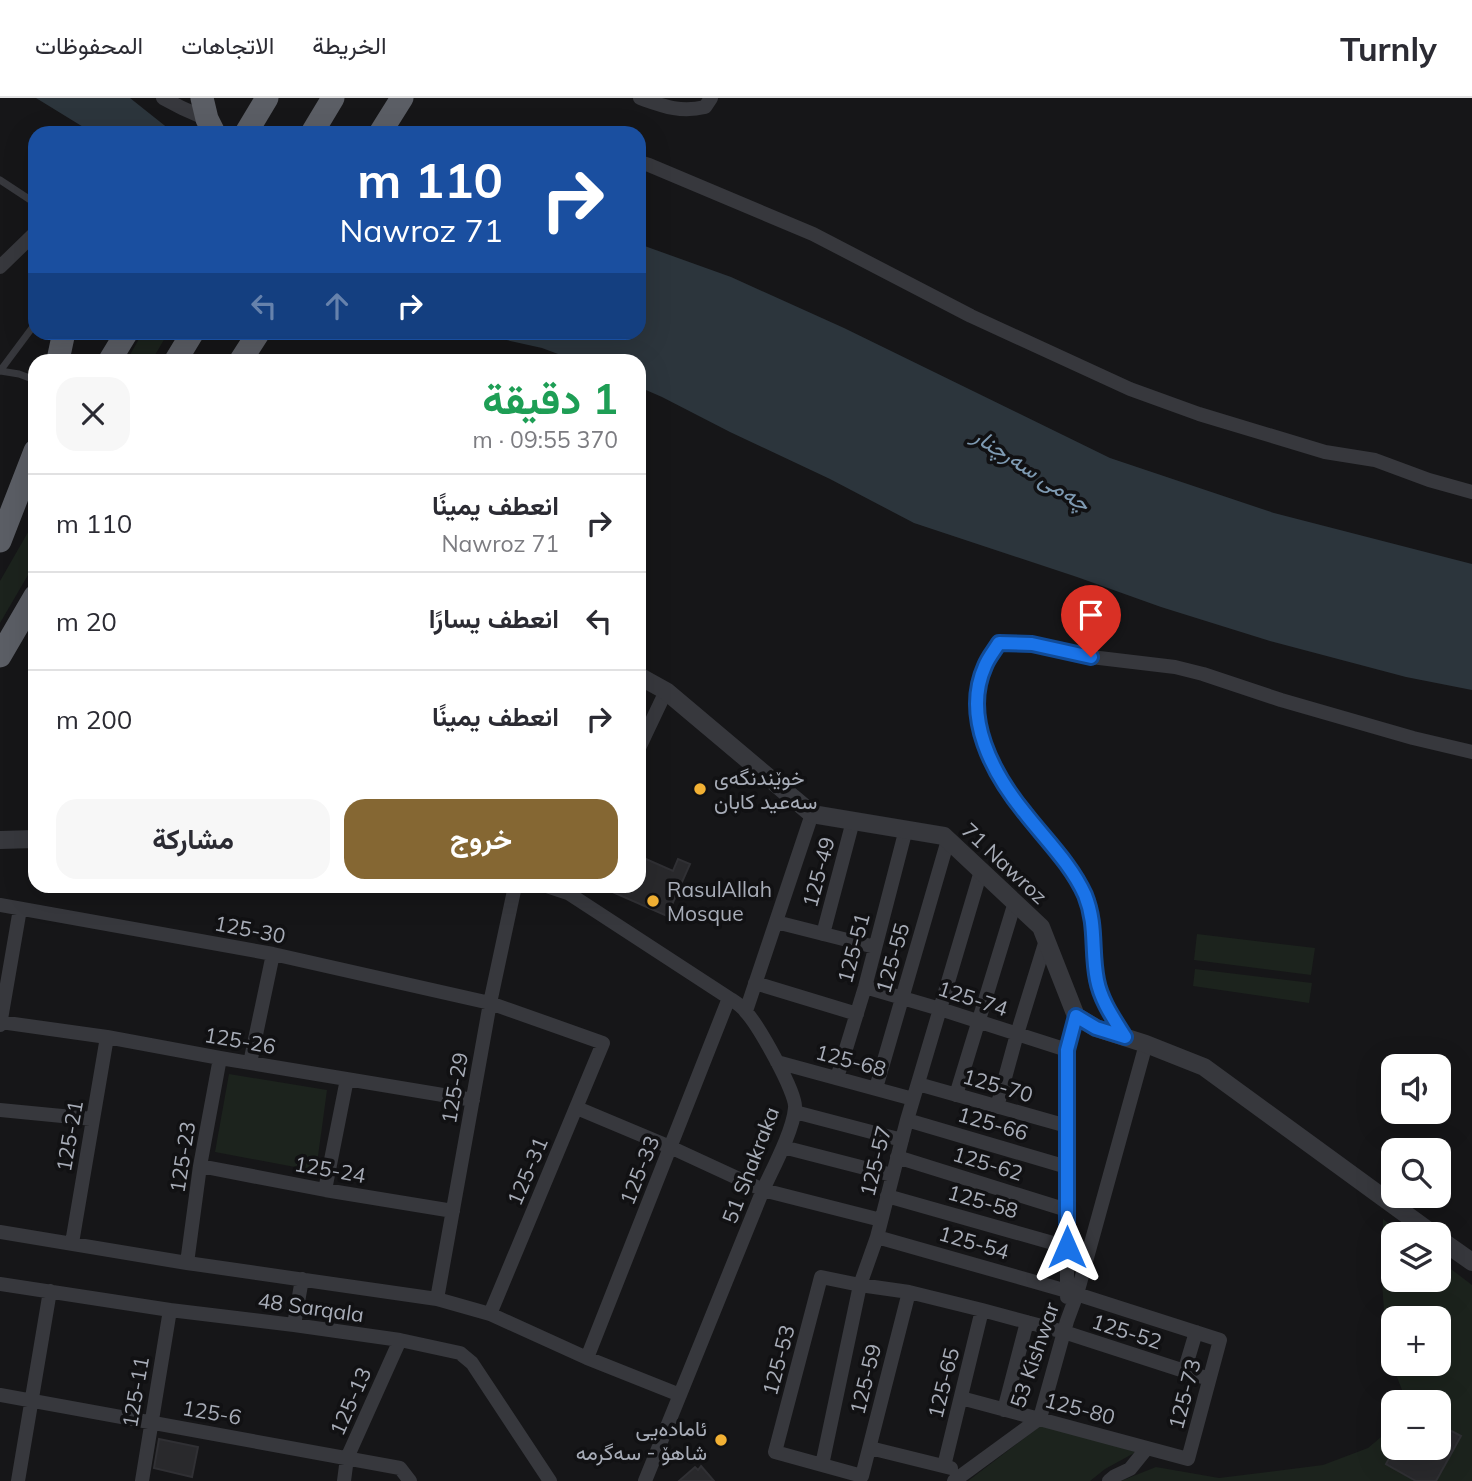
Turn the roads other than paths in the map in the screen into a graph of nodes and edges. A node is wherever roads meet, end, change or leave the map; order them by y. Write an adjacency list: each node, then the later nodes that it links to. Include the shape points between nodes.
1 (163, 98): 7 (street)
2 (267, 98): 8 (highway)
3 (333, 98): 9 (highway)
4 (402, 98): 10 (highway)
5 (639, 98): 6 (street, via 693,110 705,107)
6 (711, 98)
7 (208, 116)
8 (250, 126)
9 (316, 126)
10 (384, 126)
11 (646, 164): 20 (street, via 798,227 960,311 1130,389 1325,452 1375,460)
12 (0, 180): 13 (lane)
13 (28, 198)
14 (28, 240): 15 (street)
15 (0, 267)
16 (28, 333): 17 (lane)
17 (0, 371): 18 (lane)
18 (28, 377)
19 (28, 469): 22 (highway)
20 (1472, 492)
21 (28, 503): 23 (highway)
22 (0, 541)
23 (0, 549)
24 (28, 608): 25 (highway)
25 (0, 656)
26 (646, 680): 27 (street)
27 (666, 691): 28 (street); 30 (street)
28 (646, 733)
29 (1472, 752): 60 (street, via 1175,667 999,643 985,664 978,692 978,722 985,746 1007,790 1078,881 1091,915 1097,982)
30 (812, 814): 31 (street, 71 Nawroz); 42 (street)
31 (853, 821): 32 (street, 71 Nawroz); 43 (street, 125-49)
32 (906, 829): 35 (street, 71 Nawroz); 45 (street, 125-51)
33 (28, 839): 34 (street)
34 (0, 840)
35 (948, 840): 36 (street, 71 Nawroz); 50 (street, 125-55)
36 (981, 871): 39 (street, 71 Nawroz); 52 (street, 125-57)
37 (514, 893): 51 (street, 125-29)
38 (576, 893): 49 (street, 51 Shakraka)
39 (1015, 902): 44 (street, 71 Nawroz, via 1041,927); 56 (street)
40 (0, 905): 41 (street, 125-30)
41 (20, 909): 46 (street, 125-30); 57 (street)
42 (776, 922): 43 (street); 47 (street)
43 (823, 934): 45 (street)
44 (1046, 940): 55 (street, 71 Nawroz); 58 (street)
45 (875, 947): 48 (street, 125-51)
46 (273, 954): 51 (street, 125-30); 66 (street)
47 (755, 983): 53 (street); 54 (street)
48 (865, 988): 50 (street, 125-74); 54 (street, 125-51)
49 (729, 998): 53 (street, 51 Shakraka); 82 (street, 125-33)
50 (902, 998): 52 (street, 125-74); 70 (street, 125-55)
51 (490, 1003): 61 (street, 125-30); 73 (street, 125-29)
52 (940, 1009): 56 (street, 125-74); 69 (street, 125-57)
53 (746, 1010): 65 (street, 51 Shakraka)
54 (857, 1014): 67 (street, 125-51)
55 (1076, 1016): 60 (street); 63 (street, 53 Kishwar)
56 (978, 1021): 58 (street, 125-74); 71 (street)
57 (0, 1023): 59 (street, 125-26)
58 (1017, 1034): 63 (street, 125-74); 74 (street)
59 (107, 1037): 64 (street, 125-26); 78 (street, 125-21)
60 (1125, 1037): 62 (street)
61 (603, 1043): 75 (street, 125-31)
62 (1146, 1044): 94 (street, via 1204,1067); 108 (street, 53 Kishwar)
63 (1067, 1050): 80 (street, 53 Kishwar)
64 (220, 1058): 66 (street, 125-26); 85 (street, 125-23)
65 (777, 1062): 67 (street, 125-68); 77 (street, 51 Shakraka, via 796,1101)
66 (250, 1063): 68 (street, 125-26)
67 (837, 1077): 70 (street, 125-68)
68 (347, 1079): 73 (street, 125-26); 88 (street)
69 (918, 1084): 71 (street, 125-70); 72 (street, 125-57)
70 (876, 1088): 72 (street, 125-68)
71 (956, 1095): 74 (street, 125-70)
72 (913, 1099): 79 (street, 125-57)
73 (473, 1100): 92 (street, 125-29)
74 (998, 1107): 80 (street, 125-70)
75 (577, 1108): 82 (street); 112 (street, 125-31)
76 (0, 1110): 78 (street)
77 (795, 1112): 81 (street); 83 (street, 51 Shakraka)
78 (93, 1119): 97 (street, 125-21)
79 (907, 1120): 81 (street, 125-57); 86 (street, 125-66)
80 (1067, 1126): 86 (street, 53 Kishwar)
81 (902, 1140): 84 (street, 125-57)
82 (670, 1147): 89 (street); 119 (street, 125-33)
83 (783, 1147): 87 (street); 89 (street, 51 Shakraka)
84 (897, 1157): 87 (street, 125-57); 91 (street, 125-62)
85 (201, 1166): 88 (street, 125-24); 101 (street, 125-23)
86 (1067, 1167): 91 (street, 53 Kishwar)
87 (892, 1175): 90 (street, 125-57)
88 (325, 1190): 92 (street, 125-24)
89 (763, 1190): 93 (street); 123 (street, 51 Shakraka)
90 (887, 1196): 93 (street, 125-57); 98 (street, 125-58)
91 (1068, 1210): 98 (street, 53 Kishwar)
92 (453, 1211): 109 (street, 125-29)
93 (881, 1220): 96 (street, 125-57)
94 (1417, 1222)
95 (0, 1232): 97 (street)
96 (877, 1237): 105 (street, 125-57); 108 (street, 125-54)
97 (72, 1242): 101 (street)
98 (1067, 1247): 108 (street, 53 Kishwar)
99 (1451, 1247): 100 (street)
100 (1472, 1262)
101 (187, 1263): 103 (street)
102 (821, 1277): 105 (street, 125-52); 133 (street, 125-53, via 775,1452)
103 (302, 1279): 109 (street); 114 (street)
104 (0, 1283): 106 (street, 48 Sarqala)
105 (860, 1285): 107 (street, 125-52); 133 (street, 125-57)
106 (50, 1291): 110 (street, 48 Sarqala); 125 (street)
107 (909, 1292): 111 (street, 125-52); 129 (street, 125-59)
108 (1072, 1292): 115 (street, 53 Kishwar); 116 (street, 125-54)
109 (438, 1299): 112 (street)
110 (170, 1310): 114 (street, 48 Sarqala); 128 (street, 125-11)
111 (982, 1310): 113 (street, 125-52); 124 (street, 125-65)
112 (490, 1314): 119 (street)
113 (1027, 1322): 115 (street, 125-52); 126 (street)
114 (294, 1325): 117 (street, 48 Sarqala)
115 (1066, 1326): 120 (street, 125-52); 127 (street, 53 Kishwar)
116 (1196, 1332): 118 (street, 125-54); 120 (street)
117 (400, 1340): 131 (street, 125-13); 141 (street, 48 Sarqala, via 460,1353 472,1363)
118 (1220, 1340): 121 (street, 125-73)
119 (587, 1358): 123 (street)
120 (1184, 1372): 121 (street, 125-52)
121 (1209, 1379): 132 (street, 125-73)
122 (0, 1395): 125 (street, 125-6)
123 (680, 1395): 142 (street, 51 Shakraka)
124 (961, 1398): 126 (street, 125-80); 134 (street, 125-65)
125 (32, 1401): 128 (street, 125-6); 137 (street)
126 (1004, 1409): 127 (street, 125-80)
127 (1040, 1418): 130 (street, 125-80); 135 (street, 53 Kishwar)
128 (152, 1423): 131 (street, 125-6); 138 (street, 125-11)
129 (870, 1448): 134 (street); 136 (street, 125-59)
130 (1147, 1448): 132 (street, 125-80); 144 (street, via 1130,1469)
131 (347, 1458): 139 (street, 125-13); 140 (street, 125-6, via 400,1468)
132 (1188, 1459)
133 (822, 1465): 136 (street)
134 (944, 1466): 135 (street)
135 (966, 1471): 143 (street, 53 Kishwar)
136 (862, 1479)
137 (18, 1481)
138 (142, 1481)
139 (344, 1481)
140 (410, 1481)
141 (550, 1481)
142 (645, 1481)
143 (954, 1481)
144 (1108, 1481)

